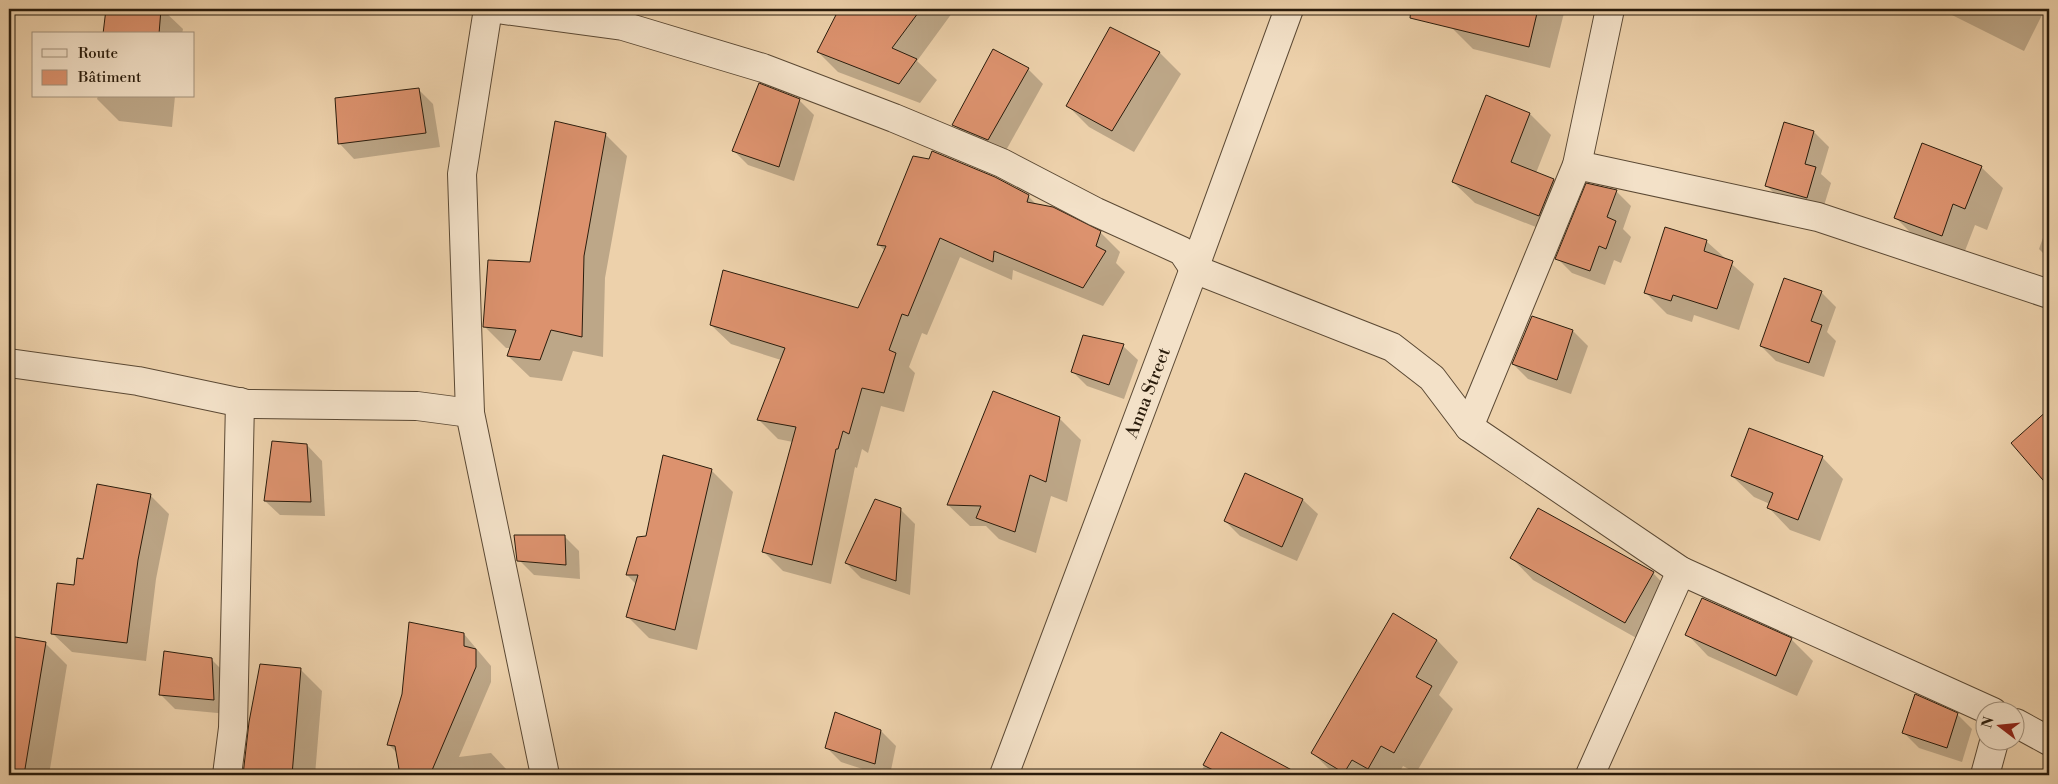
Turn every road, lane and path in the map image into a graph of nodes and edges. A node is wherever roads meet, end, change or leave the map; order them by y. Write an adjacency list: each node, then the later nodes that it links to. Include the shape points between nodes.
1 (488, 9): 10 (street, via 462,174)
2 (497, 9): 6 (street, via 623,26 771,71 1002,163 1096,212 1182,251)
3 (1289, 9): 6 (street, Anna Street)
4 (1610, 9): 5 (street)
5 (1577, 165): 7 (street, via 1818,217); 11 (street)
6 (1194, 269): 11 (street, via 1392,347 1432,378); 19 (street, Anna Street)
7 (2049, 294)
8 (9, 363): 9 (street, via 138,381)
9 (240, 402): 10 (street, via 417,406); 17 (street, via 233,728)
10 (470, 413): 18 (street)
11 (1469, 427): 12 (street)
12 (1681, 571): 13 (street); 20 (street)
13 (1976, 704)
14 (2026, 728): 15 (street)
15 (2049, 741)
16 (1991, 752): 21 (street)
17 (227, 775)
18 (545, 775)
19 (1004, 775)
20 (1590, 775)
21 (1984, 775)

